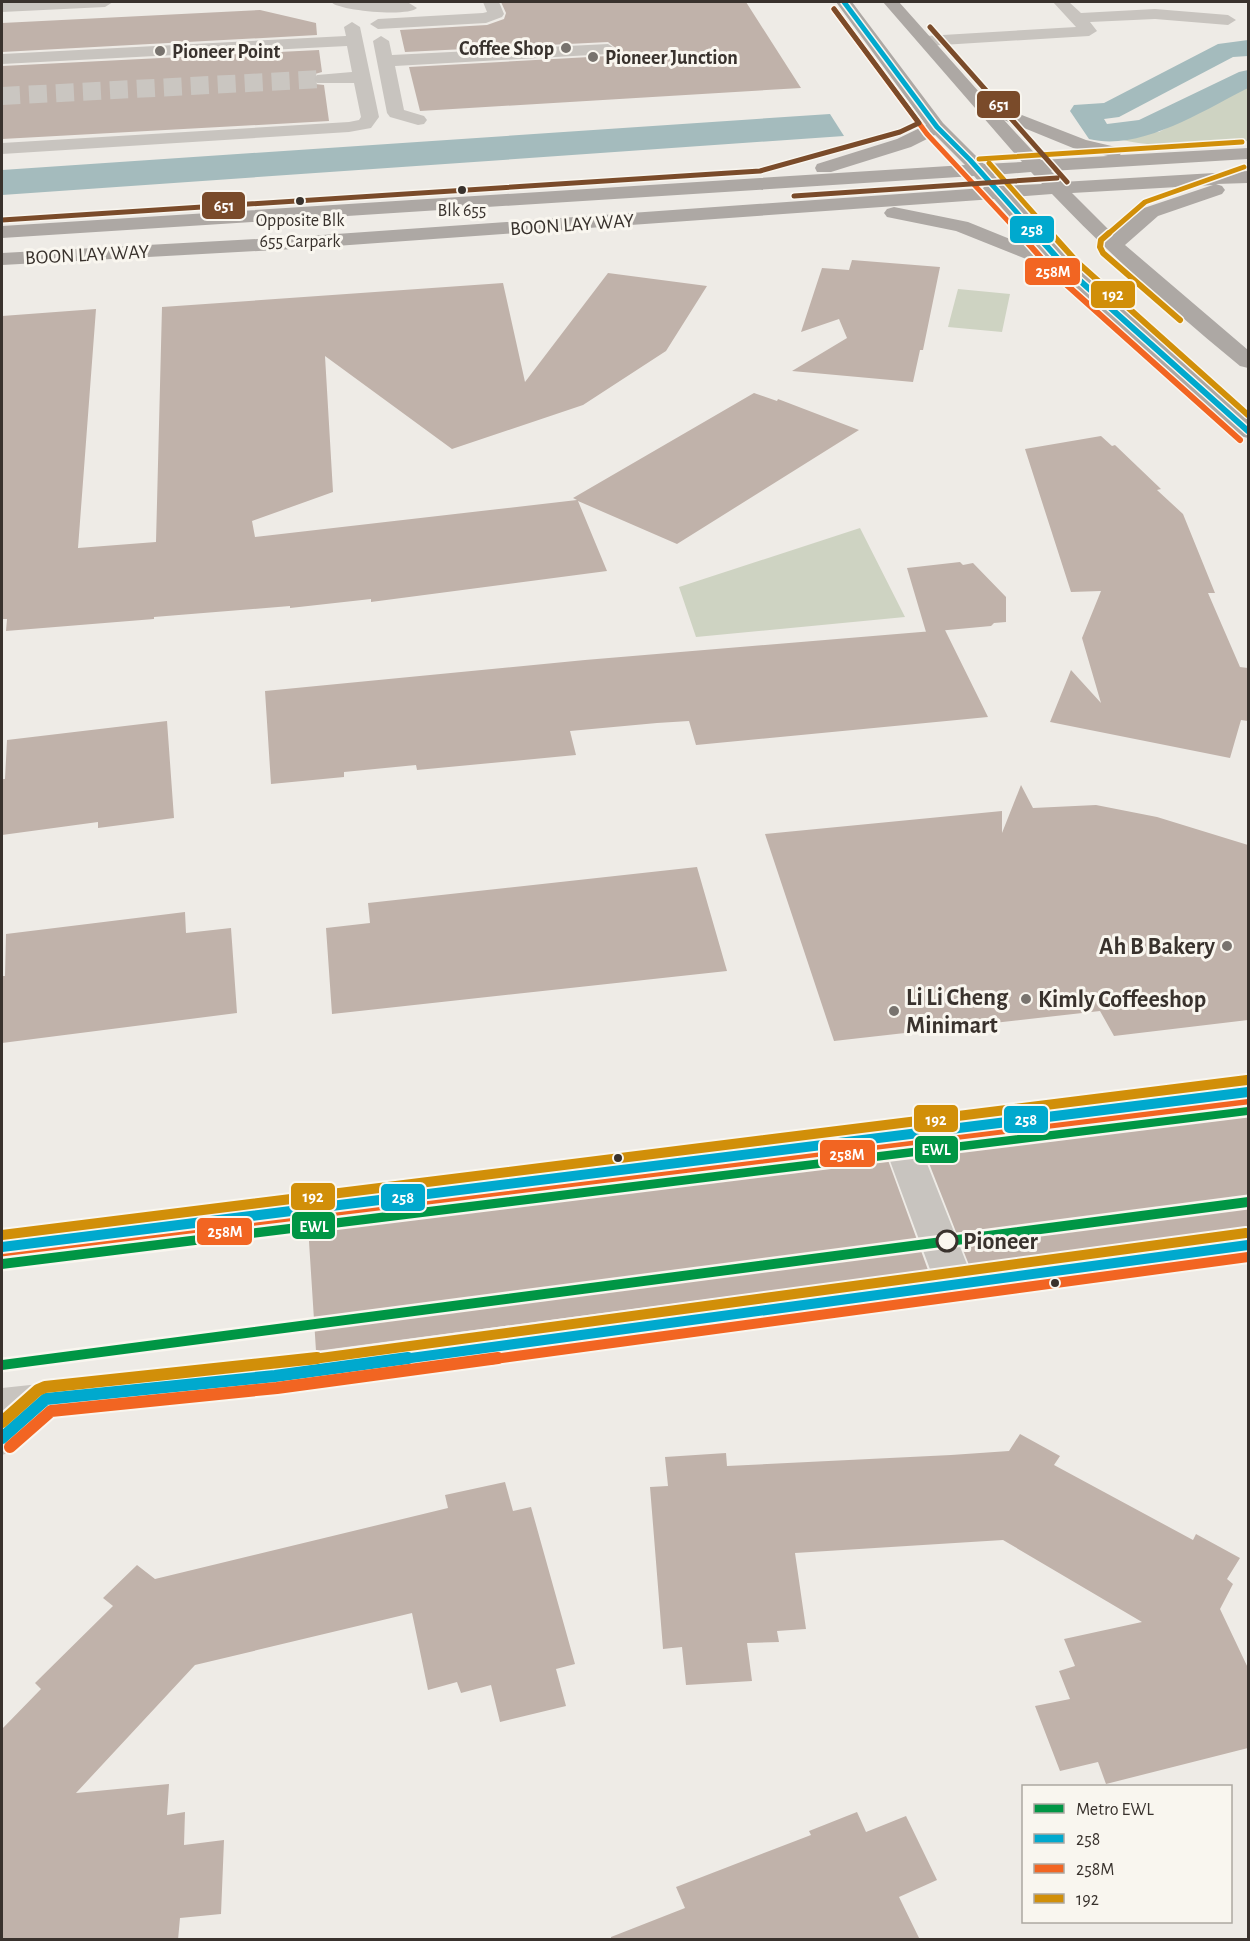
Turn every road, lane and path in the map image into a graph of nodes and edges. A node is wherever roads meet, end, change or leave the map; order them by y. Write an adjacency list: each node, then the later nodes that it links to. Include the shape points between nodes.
1 (105, 2): 8 (street)
2 (339, 2): 9 (street)
3 (491, 2): 12 (street, via 496,15 486,18)
4 (844, 2): 22 (main road)
5 (891, 2): 13 (main road)
6 (1061, 2): 10 (street)
7 (441, 4): 9 (street, via 424,8)
8 (2, 7)
9 (375, 7): 12 (street)
10 (1078, 18): 11 (street, via 1155,14); 13 (street, via 1089,31)
11 (1228, 20)
12 (378, 24): 17 (street)
13 (926, 41): 20 (main road)
14 (410, 44): 17 (street)
15 (608, 49): 17 (street)
16 (2, 59): 18 (street, via 353,34)
17 (385, 59): 21 (street, via 396,113)
18 (362, 77): 19 (street); 23 (street, via 370,117 357,126)
19 (323, 79)
20 (980, 104): 25 (main road, via 1080,144); 26 (main road)
21 (418, 120)
22 (937, 127): 27 (main road); 29 (main road, via 904,143)
23 (2, 149)
24 (1248, 153): 25 (main road, BOON LAY WAY)
25 (1147, 160): 26 (main road, BOON LAY WAY)
26 (1036, 166): 27 (main road, BOON LAY WAY); 30 (main road)
27 (980, 171): 29 (main road, BOON LAY WAY); 31 (main road)
28 (1248, 178): 30 (main road, BOON LAY WAY); 34 (main road, via 1151,212)
29 (762, 183): 33 (main road, BOON LAY WAY)
30 (1058, 190): 31 (main road, BOON LAY WAY); 34 (main road)
31 (999, 194): 32 (main road, BOON LAY WAY); 38 (main road)
32 (823, 206): 35 (main road, BOON LAY WAY, via 294,243); 38 (main road, via 900,214 961,226)
33 (2, 232)
34 (1112, 245): 39 (main road)
35 (39, 256): 36 (main road, BOON LAY WAY); 37 (main road)
36 (2, 259)
37 (2, 267)
38 (1068, 270): 40 (main road)
39 (1248, 361)
40 (1248, 431)
41 (1248, 1092): 42 (street)
42 (898, 1135): 44 (street); 45 (street)
43 (1248, 1245): 45 (street)
44 (2, 1247)
45 (955, 1284): 46 (street, via 275,1376)
46 (46, 1400): 47 (street); 48 (street)
47 (2, 1405)
48 (2, 1438)

